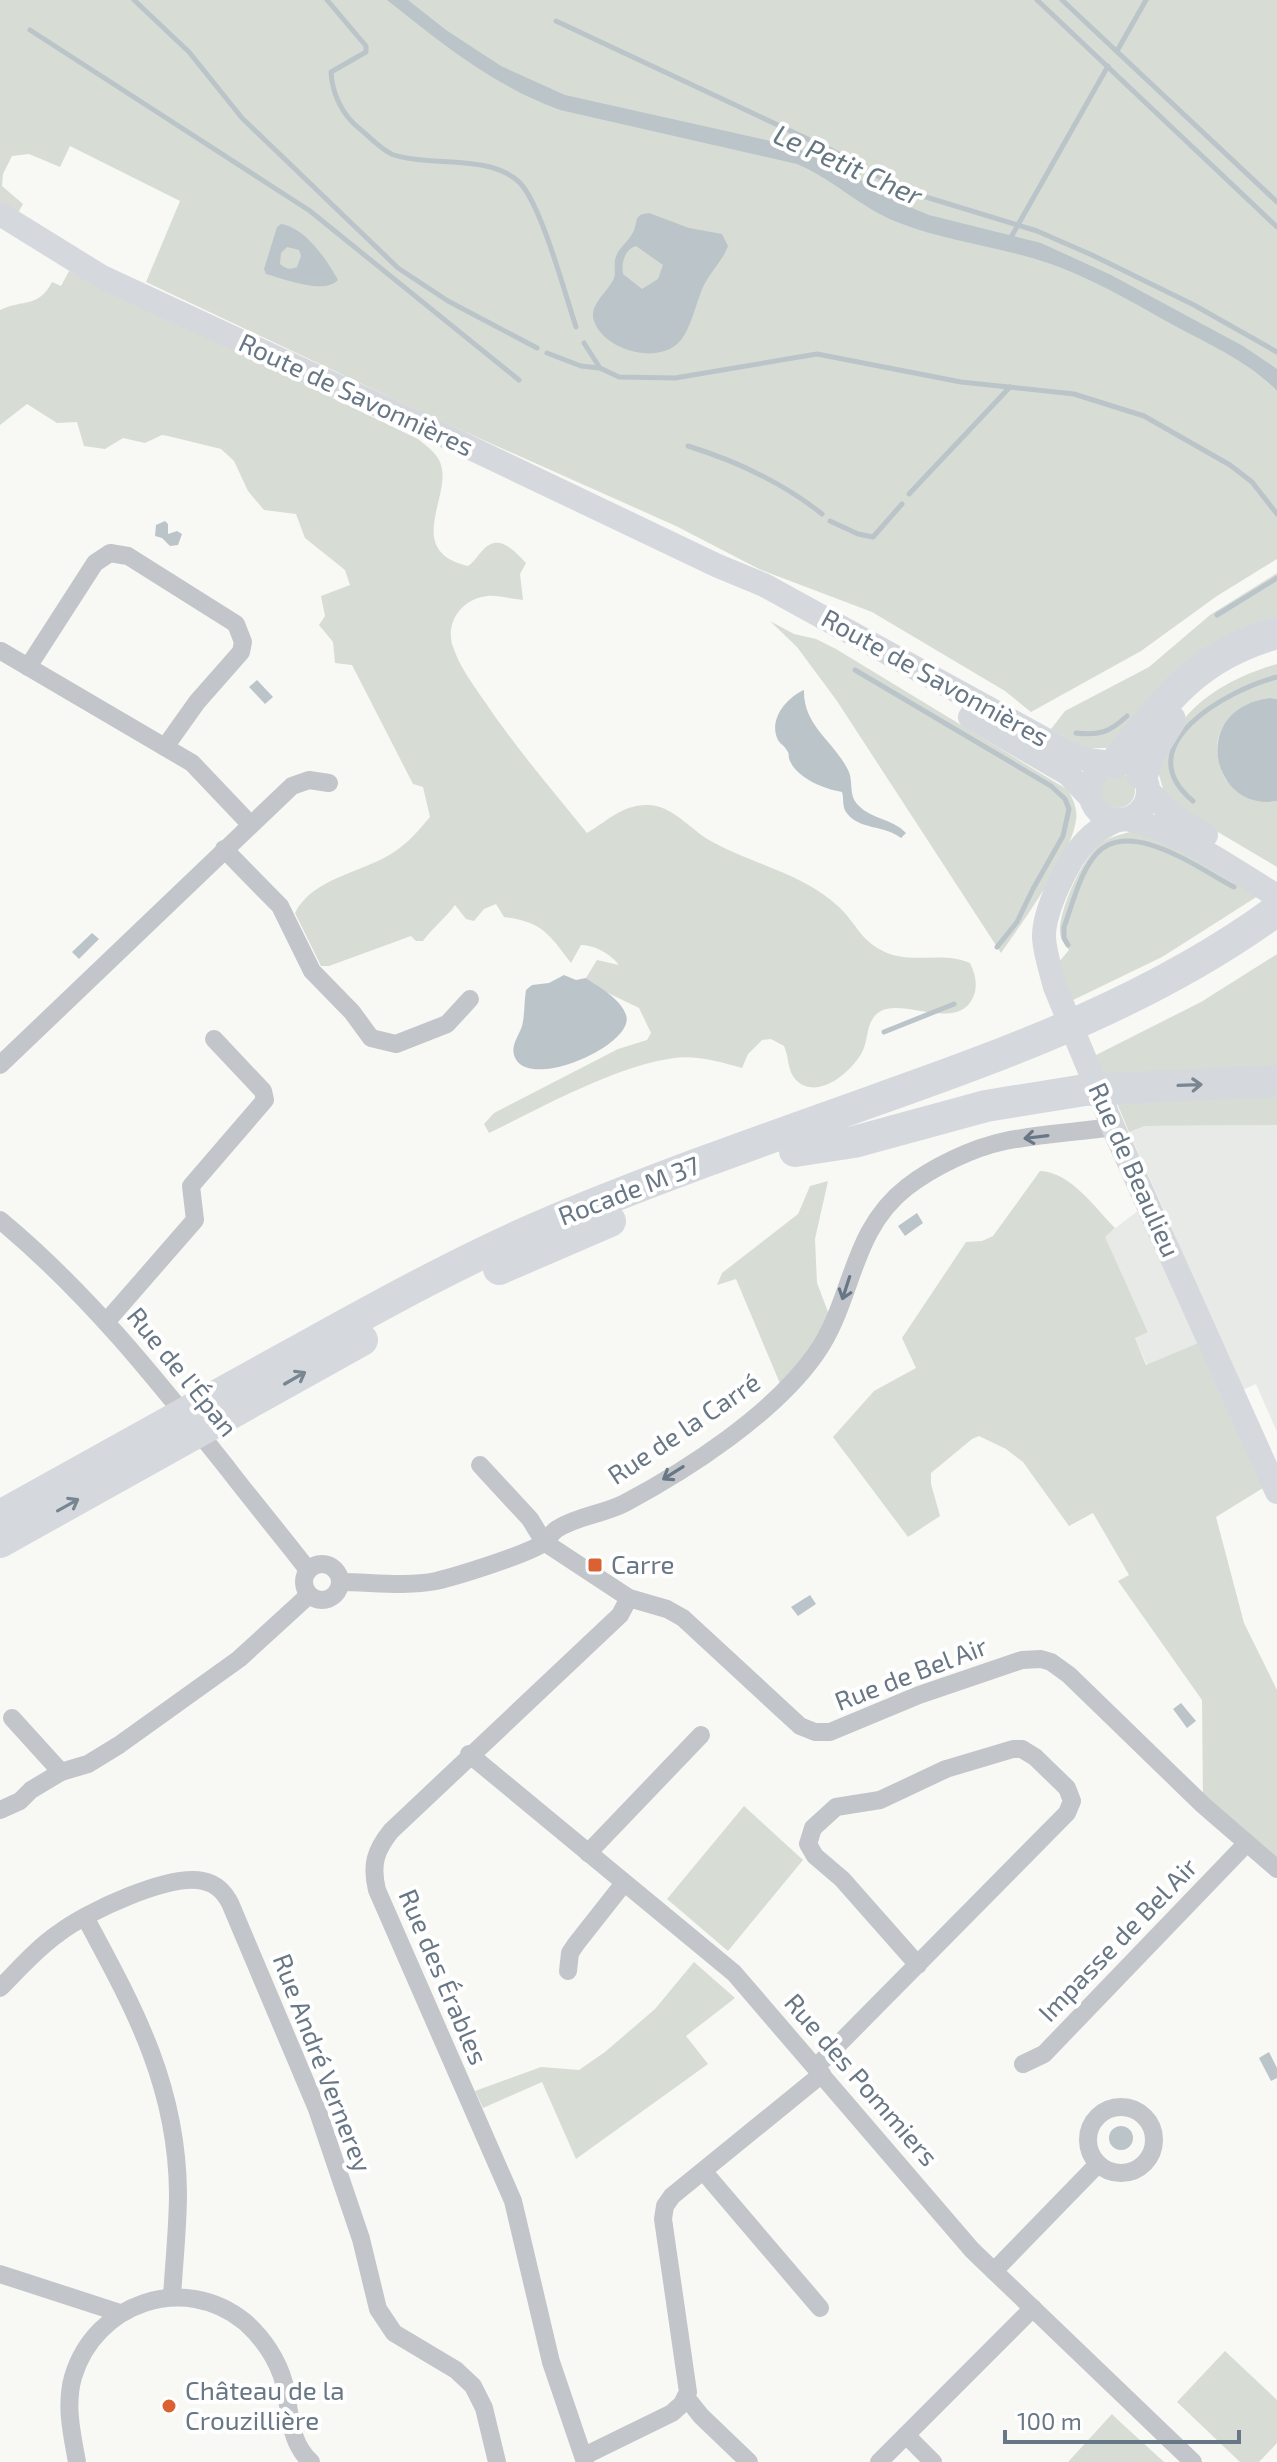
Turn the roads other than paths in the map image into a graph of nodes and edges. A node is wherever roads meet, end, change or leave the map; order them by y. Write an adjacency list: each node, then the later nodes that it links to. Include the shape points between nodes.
1 (0, 214): 2 (main road, Route de Savonnières, via 102,277)
2 (718, 566): 8 (main road, Route de Savonnières, via 795,600 1068,752); 10 (main road, Route de Savonnières, via 1068,774)
3 (1277, 633): 8 (highway, via 1222,654 1188,677 1168,697)
4 (1, 651): 6 (street)
5 (1277, 654): 8 (highway, via 1236,668 1182,706)
6 (28, 667): 7 (street); 7 (street, via 95,563 110,553 128,556 236,624 243,642 241,652)
7 (165, 747): 12 (street, via 192,763)
8 (1129, 773): 10 (main road, via 1096,773); 11 (main road, via 1144,806); 15 (main road, Route de Savonnières, via 1174,816)
9 (329, 783): 12 (street, via 299,782)
10 (1091, 800): 11 (main road, via 1100,814); 13 (main road, Rue de Beaulieu)
11 (1122, 820): 13 (main road, Rue de Beaulieu, via 1101,828); 16 (main road, via 1173,835)
12 (250, 824): 14 (street)
13 (1082, 845): 22 (main road, Rue de Beaulieu, via 1048,910 1044,937 1055,987)
14 (224, 849): 17 (street, via 280,906 312,971 371,1038 396,1044 447,1024); 20 (street)
15 (1277, 877)
16 (1273, 916): 18 (highway, Rocade M 37)
17 (470, 999)
18 (1074, 1036): 23 (highway, Rocade M 37); 28 (highway, Rocade M 37, via 934,1079 634,1188 473,1257)
19 (214, 1039): 25 (street, via 263,1091 265,1100 191,1186 195,1220)
20 (0, 1065)
21 (1277, 1081): 23 (highway, one-way to 21, via 854,1142 986,1106 1099,1089)
22 (1113, 1127): 27 (main road, Rue de Beaulieu); 30 (street, Rue de la Carré, one-way to 30, via 1003,1141 962,1156 906,1188 868,1232 833,1325 784,1393 686,1465 623,1504 559,1527)
23 (795, 1151): 29 (highway, Rocade M 37, one-way to 23, via 482,1277 609,1221)
24 (0, 1220): 25 (street, Rue de l'Épan)
25 (107, 1321): 31 (street, Rue de l'Épan)
26 (480, 1465): 30 (street)
27 (1277, 1492)
28 (0, 1516)
29 (0, 1542)
30 (544, 1542): 32 (street, Rue de la Carré, via 433,1581); 34 (street, Rue de Bel Air)
31 (308, 1570): 32 (street, via 330,1567); 33 (street, via 304,1585)
32 (340, 1582): 33 (street, via 331,1597)
33 (309, 1595): 38 (street, via 239,1659 188,1696 112,1750)
34 (629, 1598): 37 (street, Rue des Érables, via 620,1615); 40 (street, Rue de Bel Air, via 683,1618 800,1726 815,1732 830,1732 1022,1660 1051,1662)
35 (12, 1718): 38 (street)
36 (701, 1735): 41 (street)
37 (469, 1754): 41 (street, Rue des Pommiers); 61 (street, Rue des Érables, via 382,1842 374,1876 513,2201 551,2362)
38 (61, 1772): 39 (street)
39 (0, 1810)
40 (1246, 1844): 42 (street, Rue de Bel Air); 48 (street, Impasse de Bel Air, via 1044,2054)
41 (588, 1853): 43 (street, Rue des Pommiers)
42 (1277, 1869)
43 (624, 1883): 46 (street, via 570,1953); 49 (street, Rue des Pommiers, via 734,1973)
44 (85, 1917): 47 (street, Rue André Vernerey, via 41,1947); 54 (street, via 144,2029 170,2115 178,2194); 63 (street, Rue André Vernerey, via 160,1885 186,1880 212,1884 225,1894 317,2109 361,2239 378,2309 394,2333 473,2386)
45 (918, 1965): 45 (street, via 1070,1808 1067,1788 1028,1752 1013,1749 987,1756 880,1800 836,1807 813,1828 811,1850); 49 (street)
46 (568, 1971)
47 (0, 1988)
48 (1023, 2064)
49 (819, 2070): 51 (street); 52 (street, Rue des Pommiers)
50 (1098, 2164): 52 (street)
51 (704, 2172): 55 (street); 58 (street, via 672,2196 663,2219)
52 (994, 2271): 56 (street, Rue des Pommiers)
53 (0, 2274): 57 (street)
54 (172, 2297): 57 (street); 60 (street, via 201,2300 232,2314 266,2345 279,2368 291,2425)
55 (820, 2308)
56 (1033, 2308): 59 (street); 67 (street, Rue des Pommiers)
57 (120, 2313): 62 (street, via 96,2334 74,2375 69,2411)
58 (686, 2397): 61 (street, via 672,2413); 64 (street)
59 (906, 2435): 65 (street); 66 (street)
60 (305, 2459)
61 (584, 2459)
62 (77, 2462)
63 (497, 2462)
64 (749, 2462)
65 (879, 2462)
66 (933, 2462)
67 (1193, 2462)

